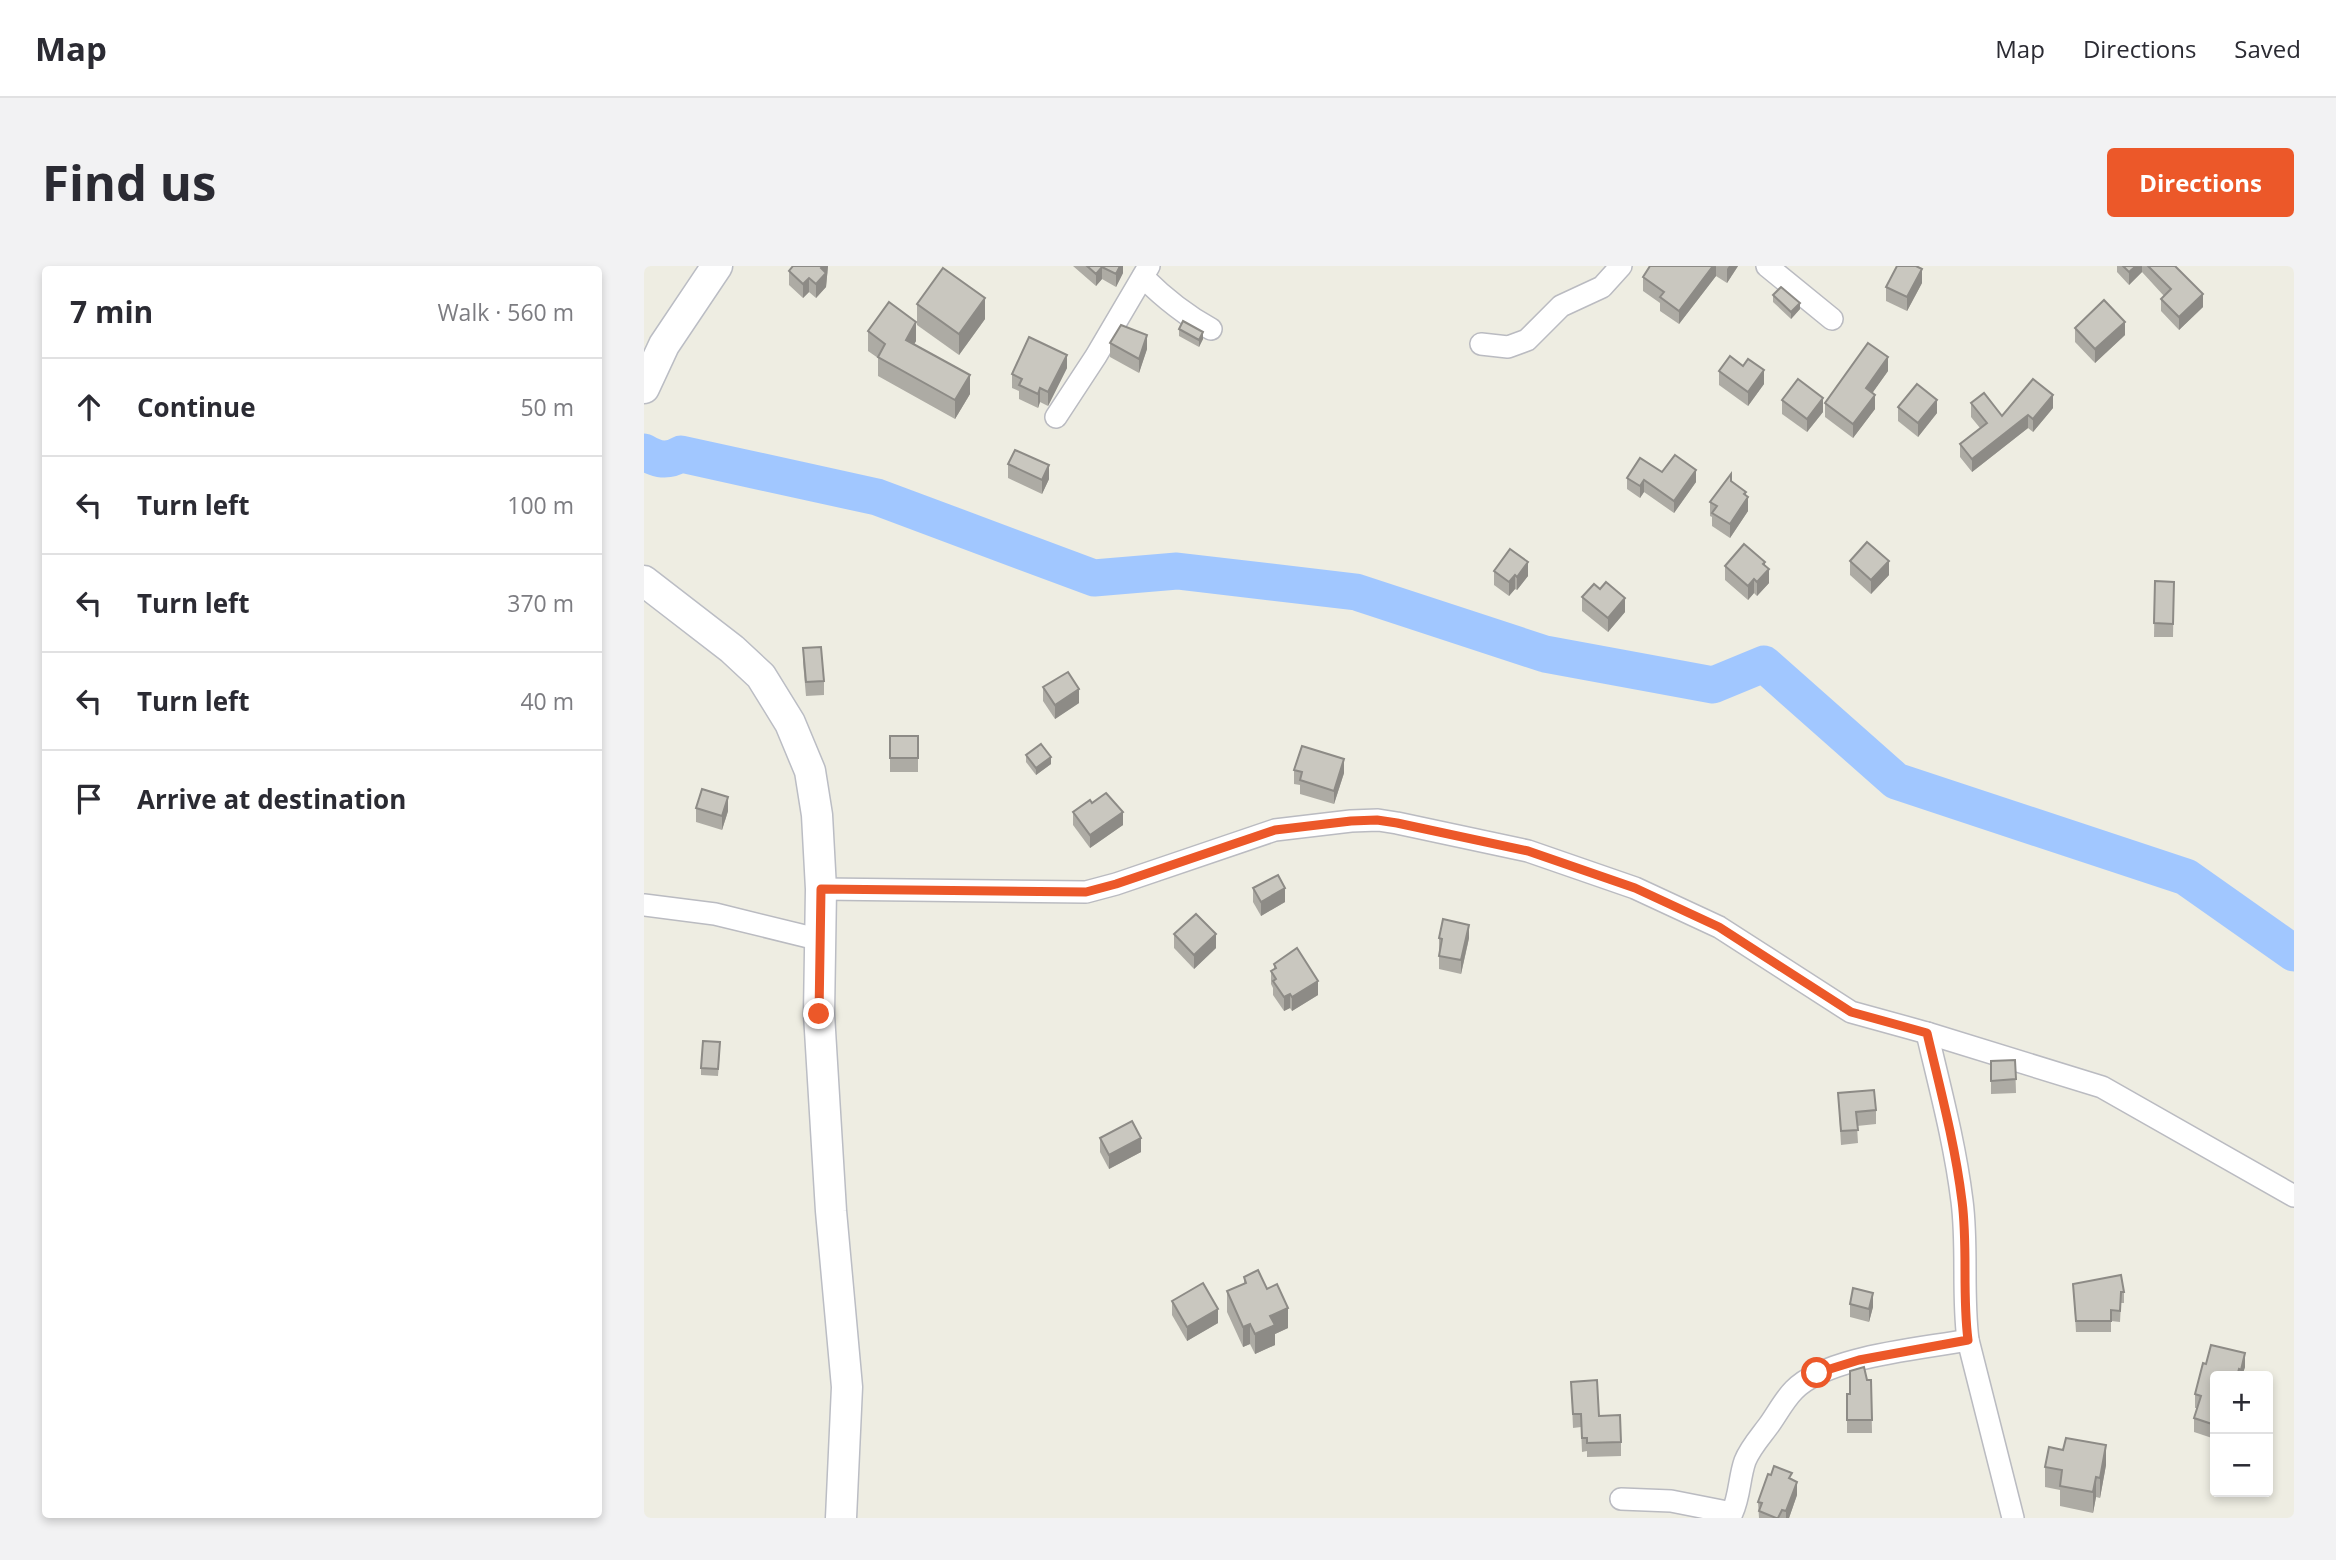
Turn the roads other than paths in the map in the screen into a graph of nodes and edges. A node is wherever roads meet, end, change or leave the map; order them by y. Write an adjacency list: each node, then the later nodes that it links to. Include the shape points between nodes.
1 (718, 266): 8 (main road, via 664,345)
2 (1621, 266): 7 (street, via 1602,287 1561,306 1527,340 1508,347)
3 (1767, 266): 5 (street)
4 (1146, 271): 6 (street, via 1172,304); 9 (street)
5 (1832, 319)
6 (1211, 329)
7 (1481, 344)
8 (644, 388)
9 (1056, 417)
10 (644, 581): 11 (main road, via 761,676 790,723 810,771)
11 (821, 889): 13 (main road); 14 (street, via 1086,892 1275,830 1377,820 1528,851 1635,888 1719,927 1851,1012)
12 (644, 905): 13 (street, via 715,914)
13 (821, 940): 18 (main road, via 819,1014 846,1387)
14 (1927, 1033): 15 (street, via 2102,1087); 16 (street, via 1962,1202)
15 (2294, 1196)
16 (1968, 1340): 17 (street, via 1859,1360 1806,1380 1752,1448 1732,1513 1671,1501); 19 (street)
17 (1621, 1499)
18 (841, 1518)
19 (2013, 1518)

